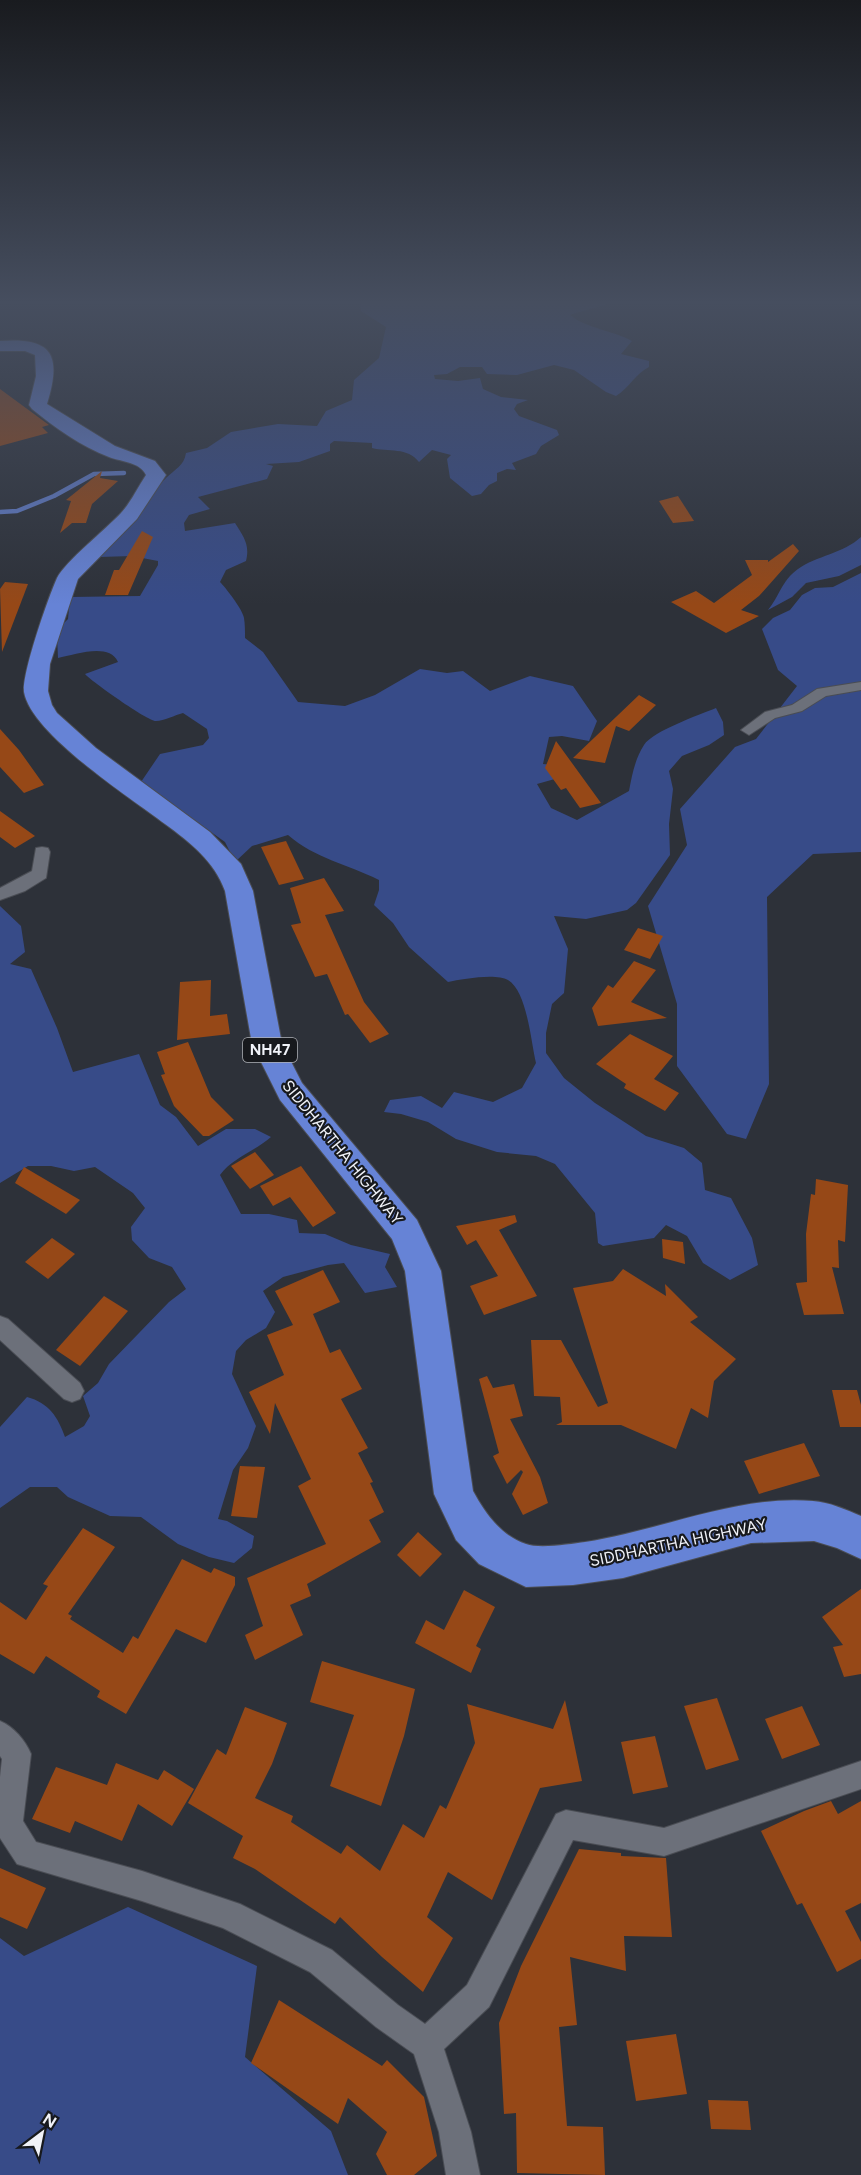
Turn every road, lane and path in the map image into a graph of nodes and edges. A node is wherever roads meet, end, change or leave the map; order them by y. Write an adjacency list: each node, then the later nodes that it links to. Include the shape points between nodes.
1 (39, 402): 8 (highway, SIDDHARTHA HIGHWAY / NH47, via 48,414 111,452 146,463 156,475 130,515 68,577 39,664 36,691 40,705 87,753 201,838 231,870 240,891 267,1044 277,1066 291,1091 405,1230 423,1271 454,1494 470,1526 494,1550 526,1566 622,1557 751,1523 814,1521 846,1530)
2 (861, 686): 3 (street, via 822,692 797,708 770,715)
3 (749, 730)
4 (42, 852): 5 (street, via 40,874)
5 (0, 894)
6 (0, 1326): 7 (street)
7 (72, 1391)
8 (861, 1539)
9 (0, 1735): 11 (street, via 17,1754 8,1824 27,1854 229,1915 321,1961)
10 (861, 1775): 11 (street, via 664,1842 566,1824 478,1996)
11 (427, 2044): 12 (street)
12 (463, 2175)

